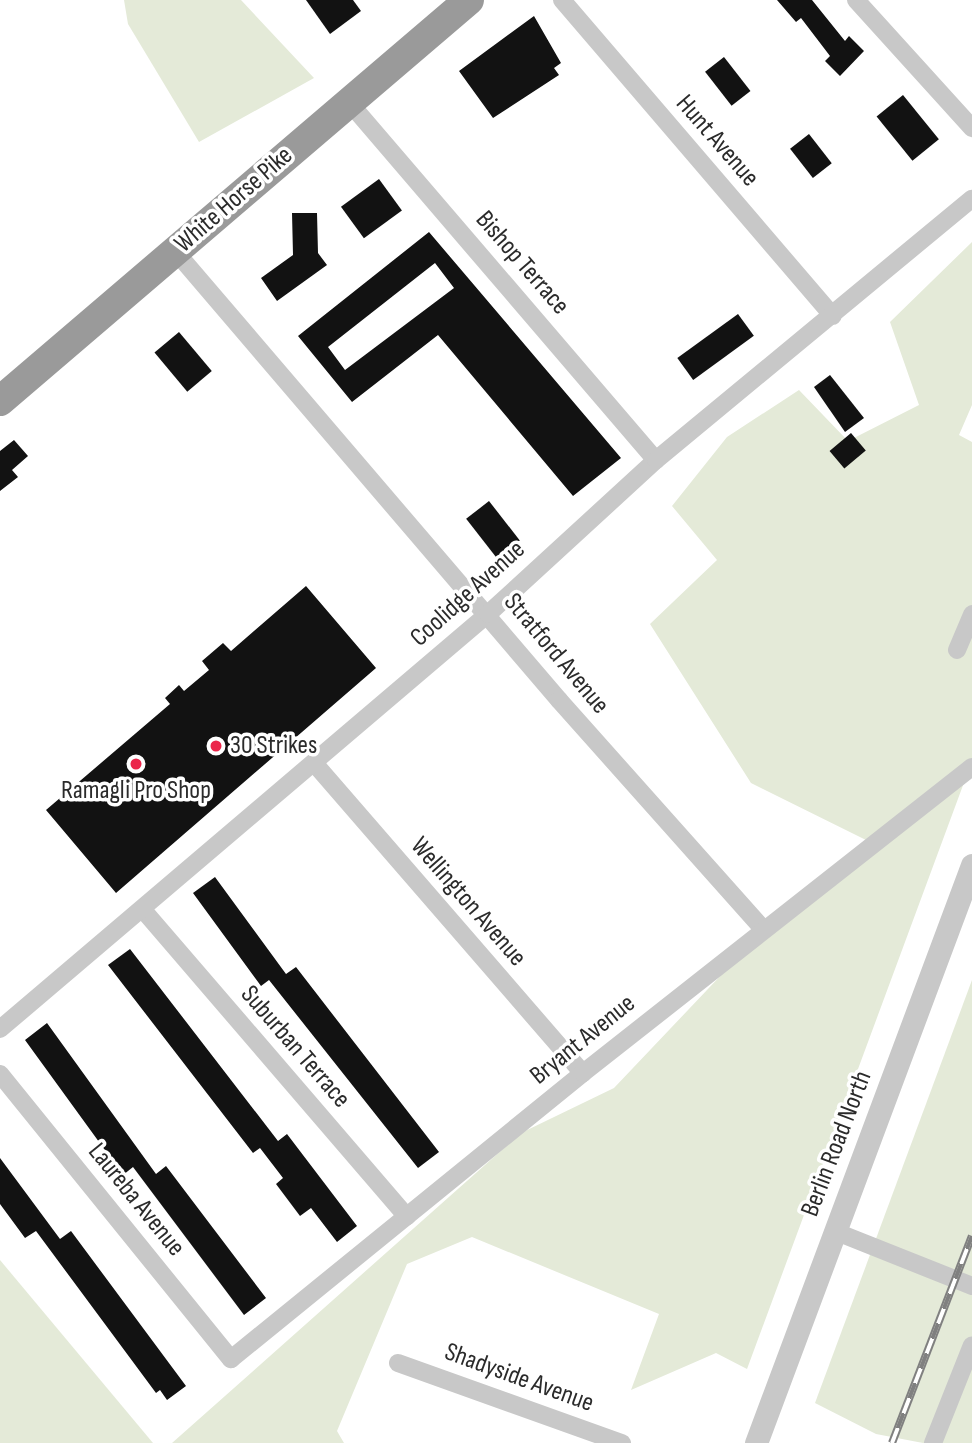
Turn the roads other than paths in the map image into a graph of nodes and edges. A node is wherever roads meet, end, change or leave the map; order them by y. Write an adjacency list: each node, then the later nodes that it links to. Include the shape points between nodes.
1 (469, 0): 4 (highway, White Horse Pike)
2 (562, 0): 8 (street, Hunt Avenue)
3 (856, 0): 5 (street)
4 (348, 101): 7 (highway, White Horse Pike); 10 (street, Bishop Terrace)
5 (972, 128)
6 (972, 199): 8 (street, Coolidge Avenue)
7 (175, 251): 9 (highway, White Horse Pike); 11 (street, Stratford Avenue)
8 (832, 316): 10 (street, Coolidge Avenue)
9 (0, 401)
10 (656, 460): 11 (street, Coolidge Avenue)
11 (488, 614): 14 (street, Coolidge Avenue); 18 (street, Stratford Avenue)
12 (972, 614): 13 (street)
13 (957, 650)
14 (315, 764): 17 (street, Coolidge Avenue); 20 (street, Wellington Avenue)
15 (972, 767): 18 (street, Bryant Avenue)
16 (972, 865): 23 (street, Berlin Road North)
17 (144, 911): 19 (street, Coolidge Avenue); 22 (street, Suburban Terrace)
18 (764, 930): 20 (street, Bryant Avenue)
19 (0, 1029)
20 (583, 1073): 22 (street, Bryant Avenue)
21 (0, 1074): 26 (street, Laureba Avenue)
22 (407, 1217): 26 (street, Bryant Avenue)
23 (834, 1231): 24 (street); 29 (street, Berlin Road North)
24 (972, 1286)
25 (972, 1345): 30 (street)
26 (231, 1359)
27 (398, 1363): 28 (street, Shadyside Avenue)
28 (622, 1443)
29 (756, 1443)
30 (933, 1443)

